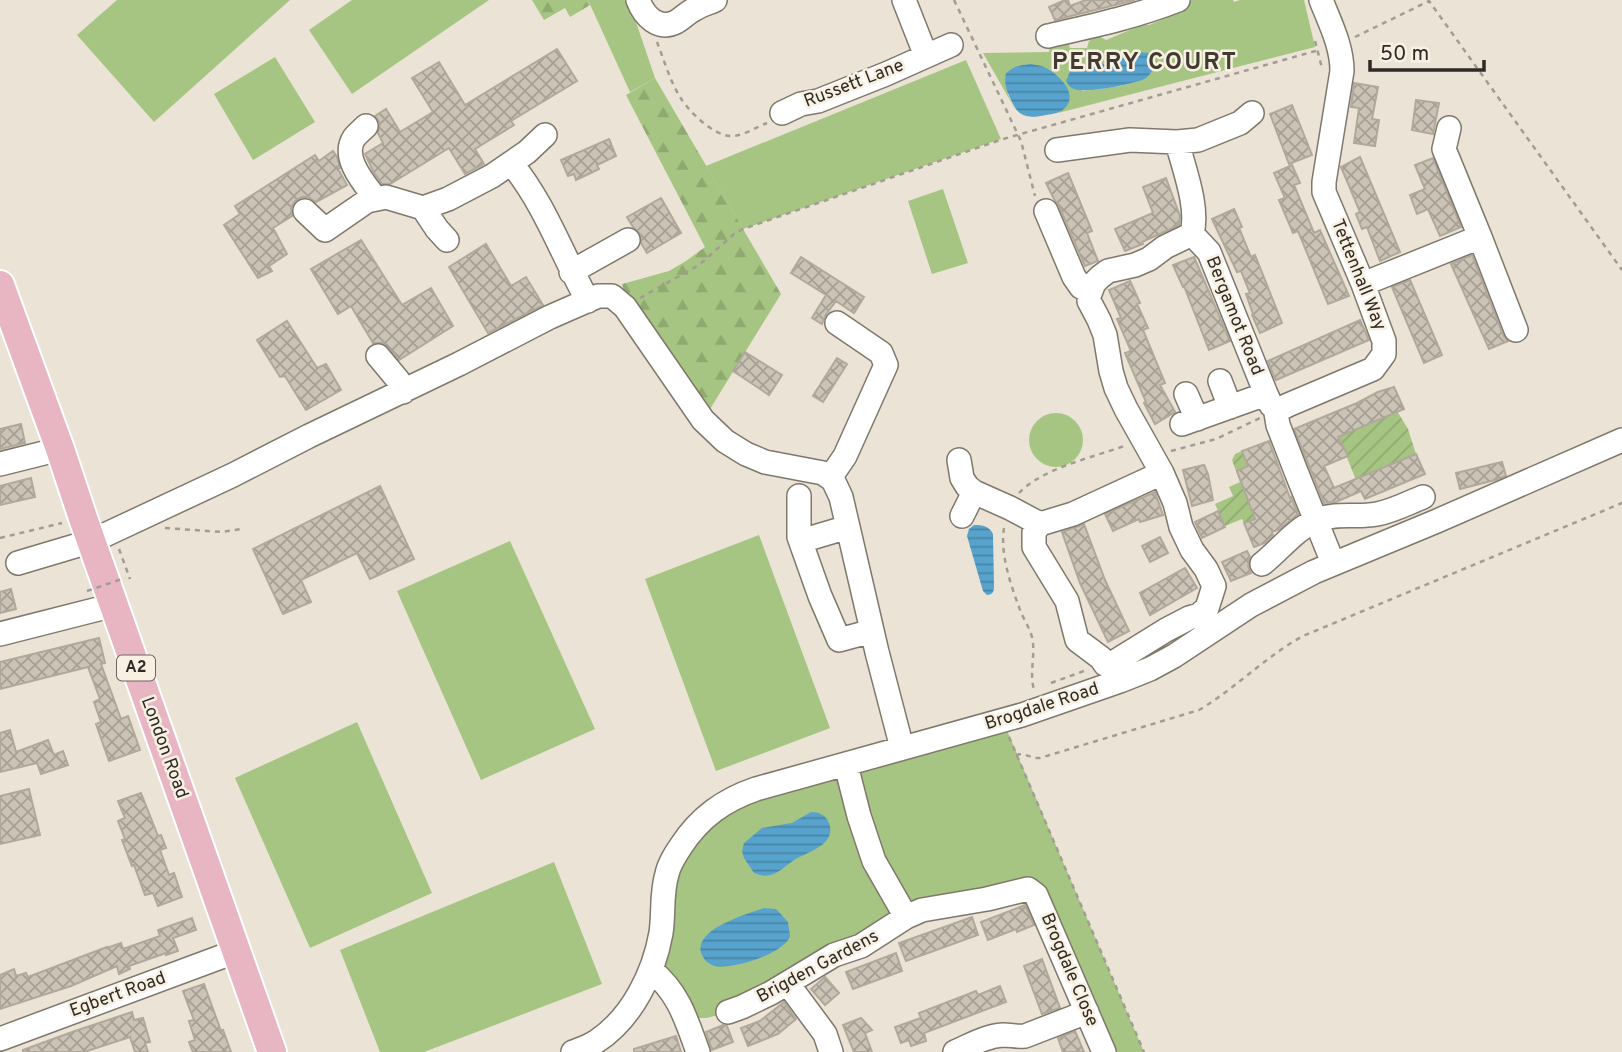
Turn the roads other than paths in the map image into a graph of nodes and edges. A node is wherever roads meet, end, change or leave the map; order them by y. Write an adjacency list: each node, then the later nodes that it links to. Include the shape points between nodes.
1 (638, 0): 2 (street, via 647,17 664,25)
2 (715, 0)
3 (904, 0): 8 (street, Russett Lane)
4 (1321, 0): 26 (street, Tettenhall Way, via 1342,59 1324,192)
5 (1164, 2): 6 (street, via 1119,20)
6 (1048, 36)
7 (951, 45): 8 (street, Russett Lane)
8 (926, 56): 10 (street, Russett Lane)
9 (1252, 113): 14 (street, via 1219,132)
10 (776, 118)
11 (366, 126): 17 (street, via 352,140 350,155)
12 (1448, 128): 22 (street, via 1444,149)
13 (545, 135): 16 (street)
14 (1177, 142): 15 (street, via 1129,141); 21 (street, via 1193,208)
15 (1057, 149)
16 (511, 163): 18 (street, via 492,177); 25 (street, via 544,213)
17 (376, 199): 18 (street, via 386,197); 19 (street, via 325,230)
18 (423, 208): 23 (street)
19 (305, 211)
20 (1046, 211): 28 (street, via 1073,277)
21 (1192, 234): 28 (street, via 1149,259 1108,271); 36 (street, Bergamot Road, via 1209,252)
22 (1480, 237): 26 (street); 31 (street)
23 (447, 240)
24 (628, 240): 25 (street)
25 (571, 271): 29 (street)
26 (1363, 284): 36 (street, Tettenhall Way, via 1384,341 1381,359 1368,372)
27 (0, 285): 39 (main road, London Road / A2)
28 (1090, 292): 42 (street, via 1088,301 1105,335 1116,387)
29 (588, 301): 34 (street); 43 (street, via 612,296 625,307 703,420 725,441 765,462)
30 (837, 323): 43 (street, via 881,353 886,365 845,456)
31 (1516, 330)
32 (378, 356): 34 (street)
33 (1220, 381): 37 (street)
34 (403, 392): 51 (street, via 233,475)
35 (1186, 394): 37 (street, Tettenhall Way, via 1189,421)
36 (1271, 402): 37 (street, Tettenhall Way); 48 (street)
37 (1230, 407)
38 (1622, 440): 55 (street, Brogdale Road)
39 (60, 449): 41 (street); 51 (main road, London Road / A2)
40 (959, 460): 44 (street, via 962,478)
41 (0, 464)
42 (1162, 472): 49 (street, via 1073,514); 49 (street, via 1181,527 1211,577 1213,592 1199,615 1111,664 1077,640 1065,597 1034,547 1034,532)
43 (830, 478): 50 (street, via 838,488)
44 (974, 492): 47 (street); 49 (street)
45 (799, 496): 52 (street)
46 (1423, 497): 48 (street, via 1377,514)
47 (962, 516)
48 (1315, 521): 54 (street); 55 (street)
49 (1040, 524)
50 (848, 527): 52 (street); 57 (street)
51 (88, 530): 53 (street); 56 (main road, London Road / A2)
52 (801, 541): 57 (street, via 839,640)
53 (18, 563)
54 (1262, 564)
55 (1333, 564): 59 (street, Brogdale Road, via 1251,605 1150,669 1003,721)
56 (114, 605): 58 (street); 62 (main road, London Road / A2)
57 (872, 631): 59 (street)
58 (0, 634)
59 (901, 748): 60 (street, Brogdale Road)
60 (846, 765): 61 (street, via 874,861); 63 (street, Brogdale Road, via 740,794 693,829 666,875 661,933)
61 (906, 917): 64 (street, Brigden Gardens); 66 (street, Brogdale Close, via 930,907 1028,890 1036,895)
62 (237, 951): 67 (street, Egbert Road); 69 (main road, London Road / A2)
63 (650, 970): 70 (street, Brogdale Road, via 635,1000 610,1031); 71 (street, via 671,989)
64 (788, 984): 65 (street, Brigden Gardens); 72 (street, via 825,1034)
65 (728, 1012)
66 (1087, 1012): 68 (street, via 1025,1036 989,1037); 73 (street, Brogdale Close)
67 (0, 1039)
68 (965, 1050)
69 (272, 1052)
70 (573, 1052)
71 (698, 1052)
72 (831, 1052)
73 (1104, 1052)

